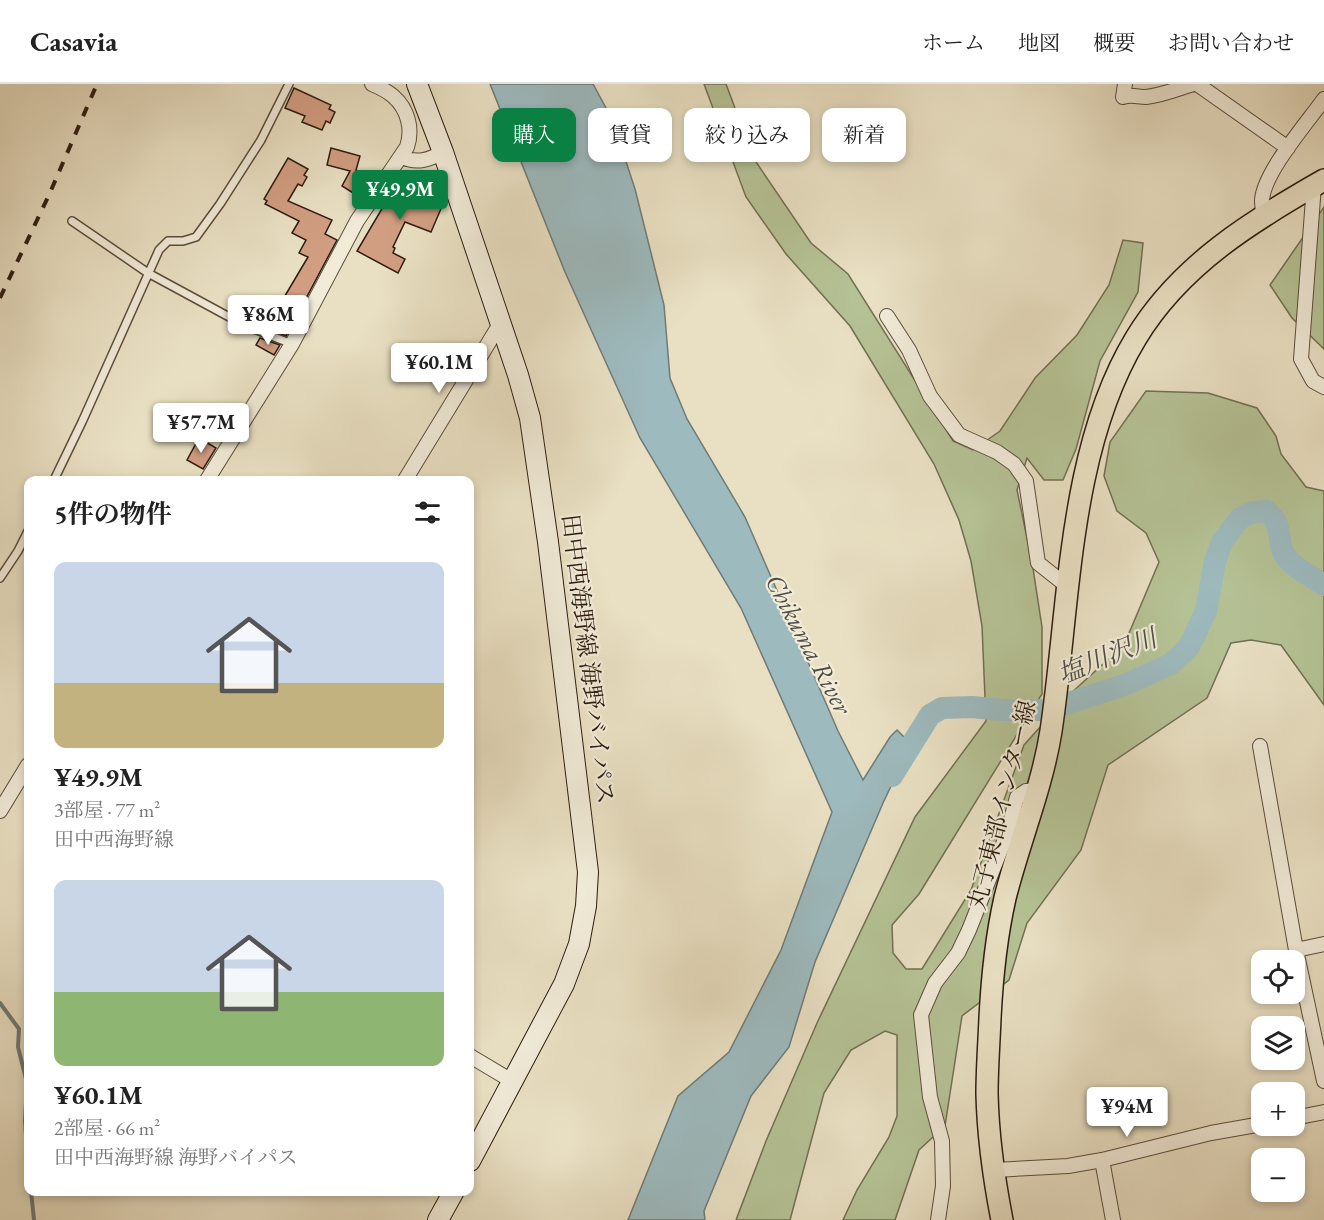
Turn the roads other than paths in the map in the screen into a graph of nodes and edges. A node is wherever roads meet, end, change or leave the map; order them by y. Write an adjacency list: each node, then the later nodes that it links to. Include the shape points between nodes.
1 (289, 84): 13 (lane, via 261,140 196,237 168,242 159,250)
2 (372, 84): 9 (street, via 392,95 408,120 410,136)
3 (417, 84): 8 (street, 田中西海野線 海野バイパス)
4 (1125, 84): 5 (street, via 1123,97 1166,94)
5 (1195, 84): 7 (street)
6 (1324, 99): 7 (street)
7 (1288, 148): 11 (street, via 1267,183)
8 (443, 152): 9 (street, via 419,161); 15 (street, 田中西海野線 海野バイパス)
9 (402, 157): 16 (street, via 357,221)
10 (1319, 183): 11 (main road, 丸子東部インター線); 17 (street, via 1301,359 1313,381)
11 (1263, 214): 23 (main road, 丸子東部インター線, via 1168,293 1123,361 1089,461)
12 (72, 221): 13 (lane)
13 (148, 273): 16 (lane, via 244,325); 18 (lane)
14 (887, 316): 23 (street, via 909,350 930,396 959,435 997,452 1014,464 1026,481 1038,562)
15 (500, 324): 20 (street); 32 (street, 田中西海野線 海野バイパス, via 525,396 535,452 588,872 579,944 564,984)
16 (292, 344): 19 (street)
17 (1324, 387)
18 (56, 476)
19 (210, 476)
20 (407, 476)
21 (24, 539): 22 (lane)
22 (0, 578)
23 (1067, 586): 26 (main road, 丸子東部インター線, via 1050,735)
24 (1260, 746): 29 (street)
25 (24, 772): 27 (street)
26 (1038, 790): 39 (main road, 丸子東部インター線, via 1006,896 993,973 987,1090); 42 (street, via 1017,797 1007,834 969,930 958,953 935,983 921,1015 930,1097 942,1141 943,1186)
27 (0, 811)
28 (1324, 944): 29 (street)
29 (1296, 950)
30 (1305, 992): 33 (street)
31 (474, 1058): 32 (street)
32 (512, 1081): 37 (street, 田中西海野線 海野バイパス)
33 (1324, 1081)
34 (1324, 1112): 35 (street)
35 (1305, 1116)
36 (1251, 1126): 38 (street)
37 (474, 1153)
38 (1102, 1160): 39 (street); 44 (street)
39 (995, 1170): 43 (main road, 丸子東部インター線)
40 (451, 1196): 41 (street)
41 (438, 1220)
42 (938, 1220)
43 (1002, 1220)
44 (1113, 1220)

